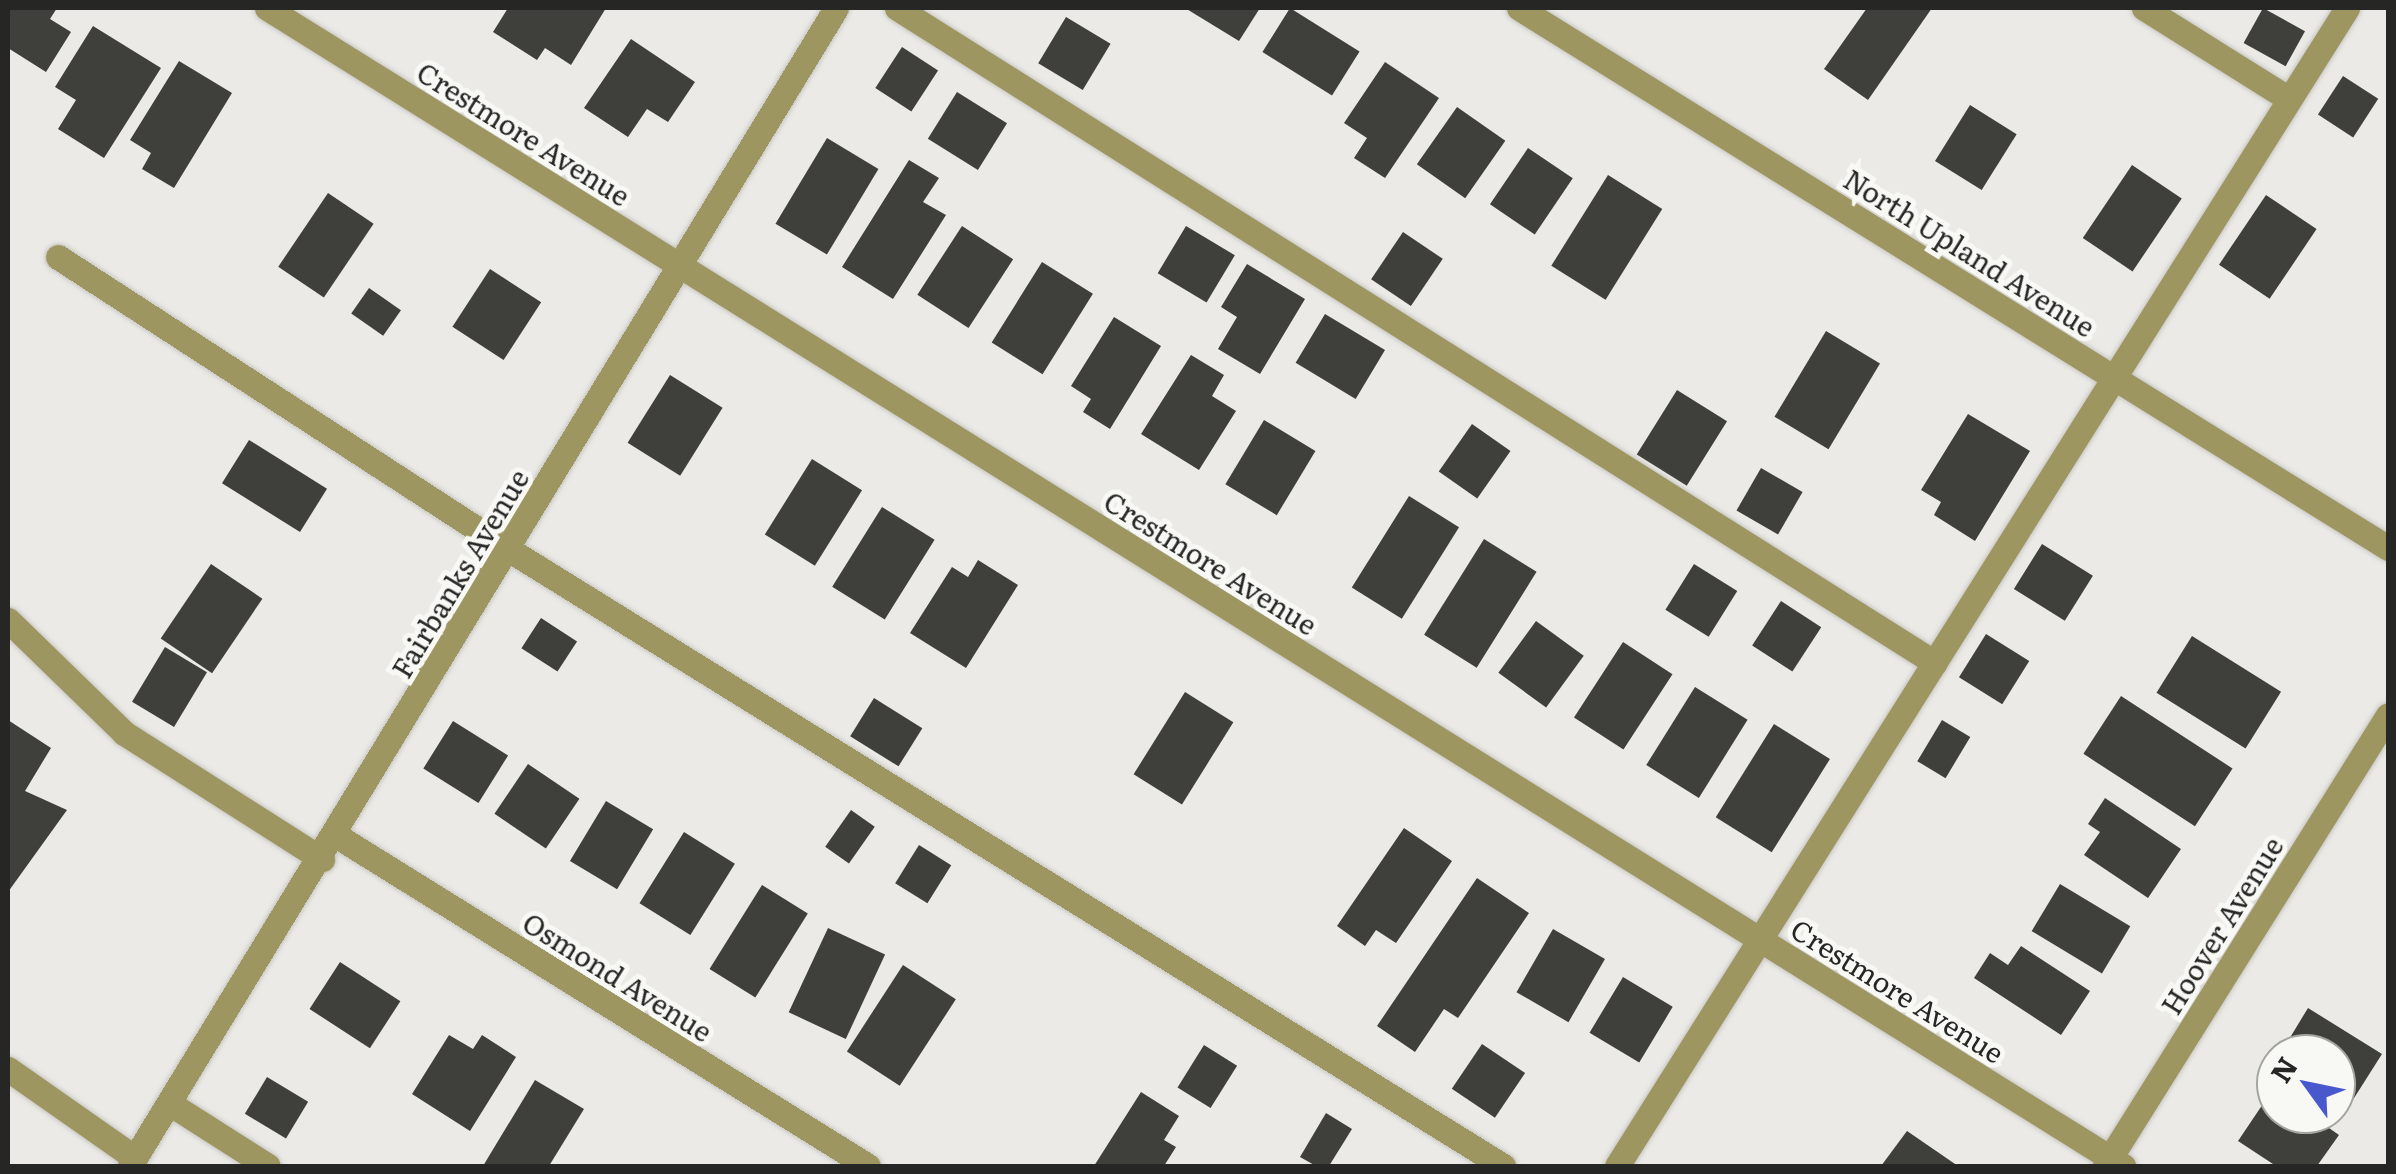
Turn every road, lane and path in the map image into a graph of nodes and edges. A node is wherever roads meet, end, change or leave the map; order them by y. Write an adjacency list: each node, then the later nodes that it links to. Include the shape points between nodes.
1 (266, 8): 9 (street, Crestmore Avenue)
2 (836, 8): 9 (street, Fairbanks Avenue)
3 (897, 8): 14 (street)
4 (1519, 8): 10 (street, North Upland Avenue)
5 (2144, 8): 7 (street)
6 (2347, 8): 7 (street)
7 (2289, 98): 10 (street)
8 (58, 256): 12 (street)
9 (678, 265): 12 (street, Fairbanks Avenue); 18 (street, Crestmore Avenue)
10 (2113, 376): 11 (street, North Upland Avenue); 14 (street)
11 (2388, 548)
12 (508, 549): 16 (street, Fairbanks Avenue); 25 (street)
13 (8, 620): 17 (street, via 124,733)
14 (1935, 662): 18 (street)
15 (2388, 715): 22 (street, Hoover Avenue)
16 (337, 836): 17 (street, Fairbanks Avenue); 24 (street, Osmond Avenue)
17 (322, 859): 20 (street, Fairbanks Avenue)
18 (1762, 941): 22 (street, Crestmore Avenue); 26 (street)
19 (8, 1069): 21 (street)
20 (169, 1103): 21 (street, Fairbanks Avenue); 23 (street)
21 (132, 1162)
22 (2113, 1164)
23 (268, 1166)
24 (868, 1166)
25 (1503, 1166)
26 (1617, 1166)

